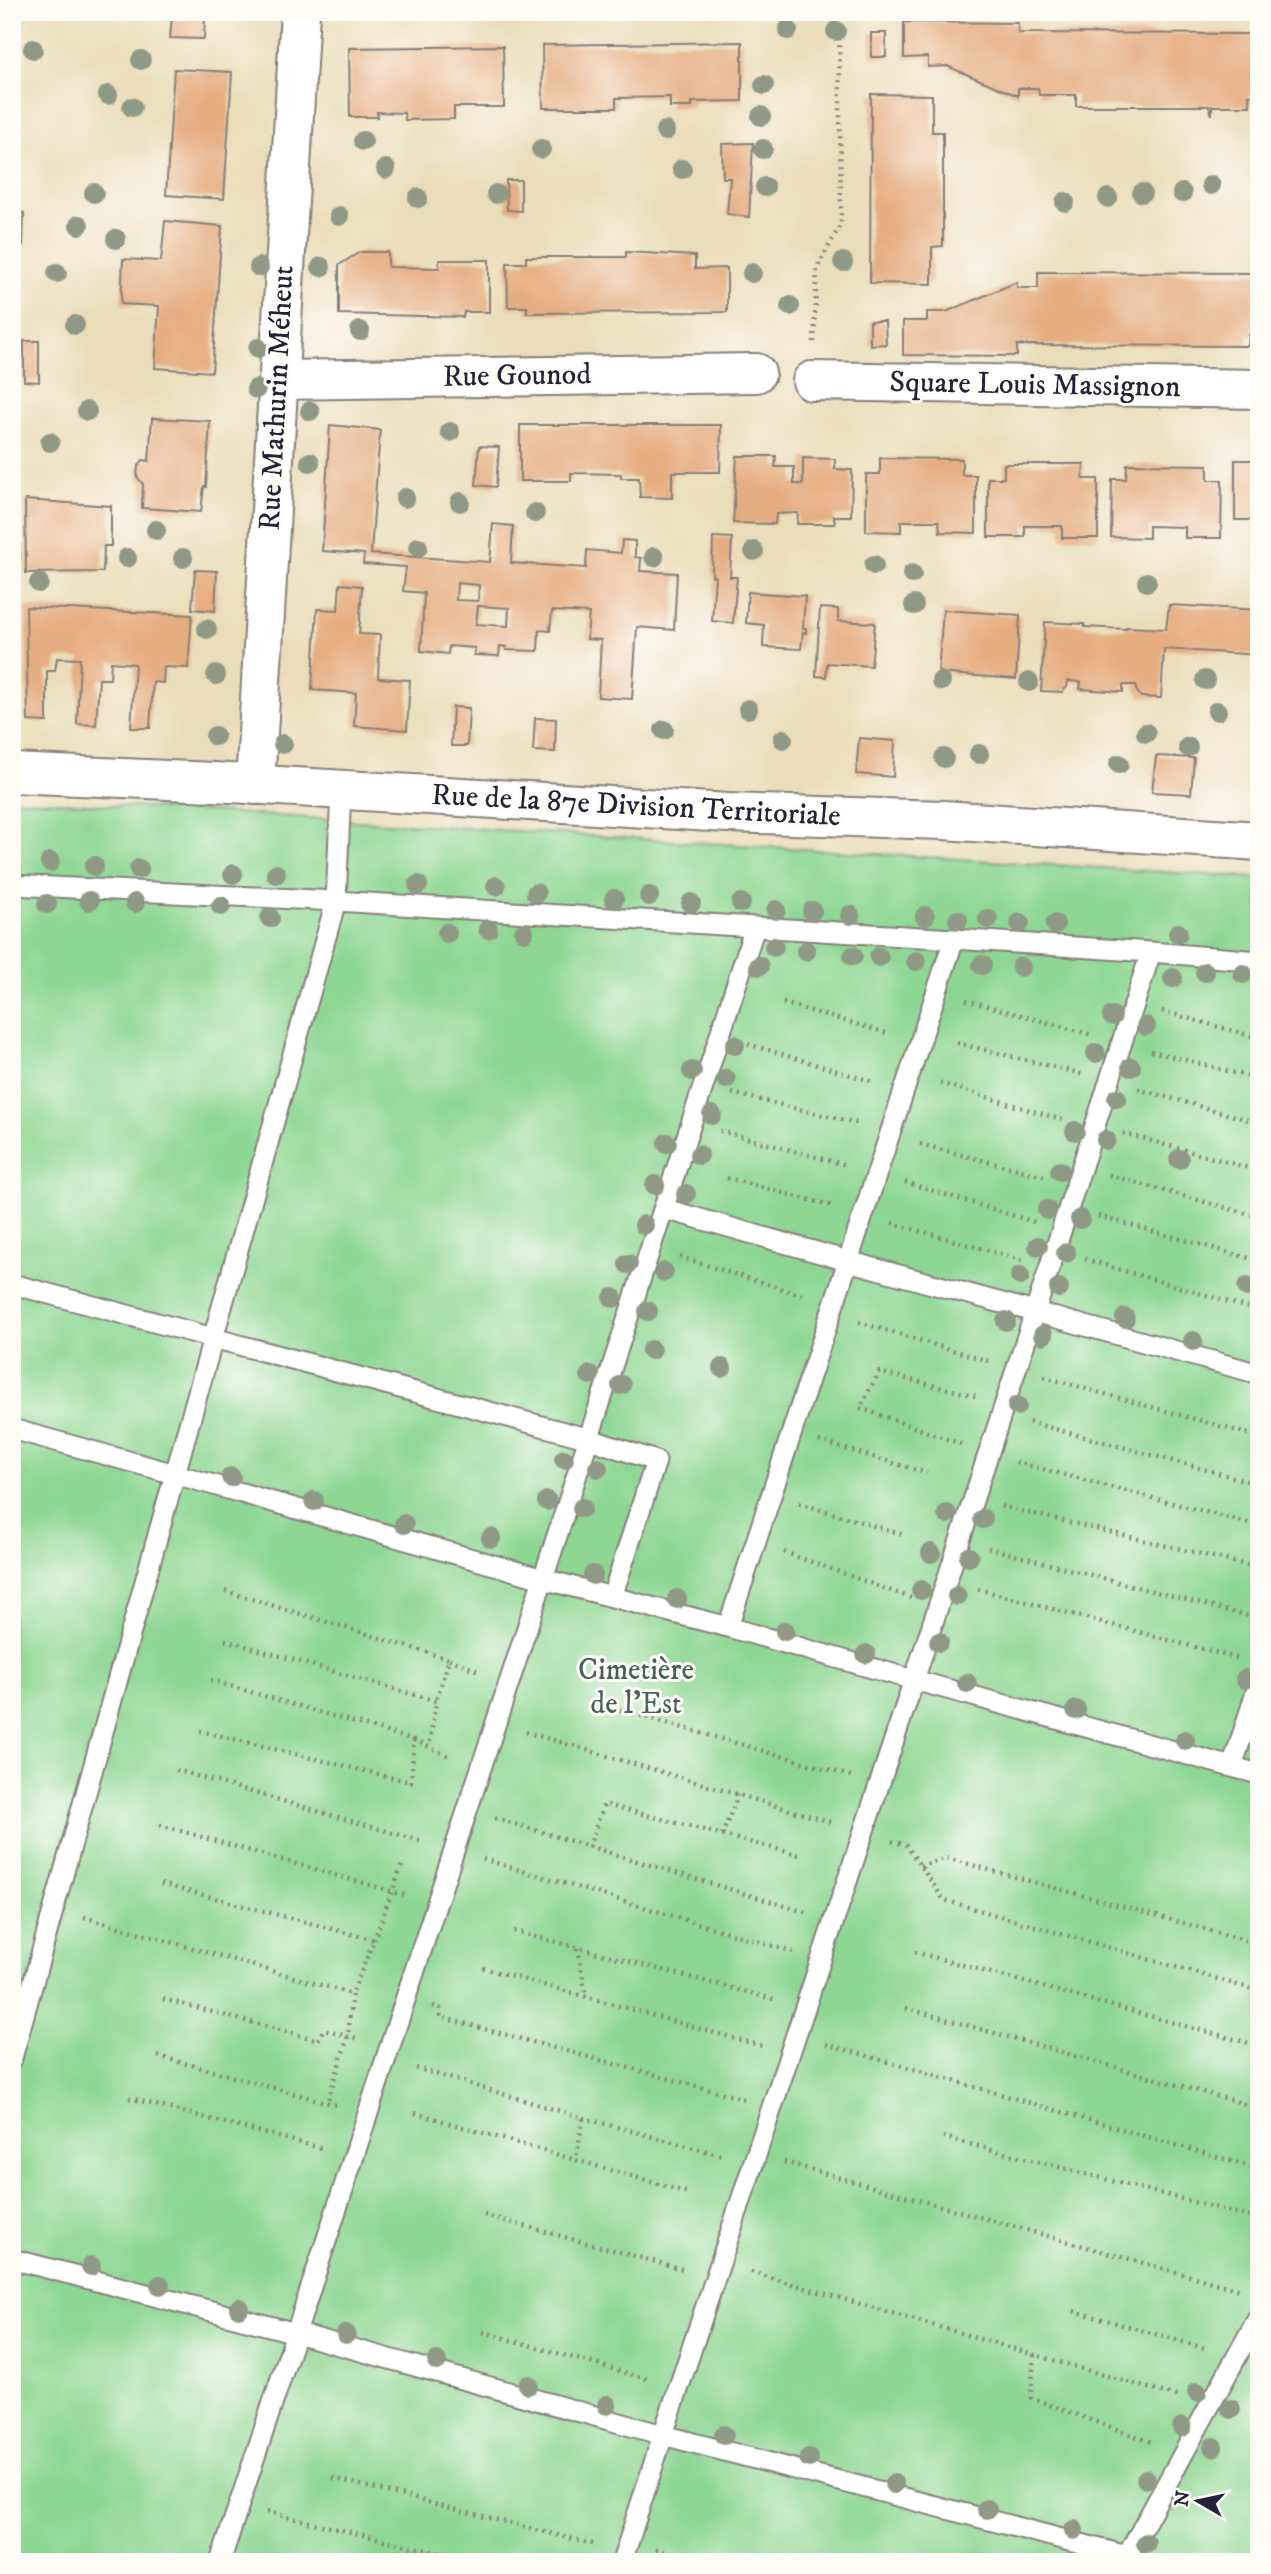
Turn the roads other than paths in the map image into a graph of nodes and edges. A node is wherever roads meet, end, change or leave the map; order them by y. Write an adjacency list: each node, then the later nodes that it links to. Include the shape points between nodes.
1 (300, 12): 3 (street, Rue Mathurin Méheut)
2 (756, 373): 3 (street, Rue Gounod)
3 (278, 380): 7 (street, Rue Mathurin Méheut)
4 (812, 381): 5 (street, Square Louis Massignon)
5 (1259, 389)
6 (12, 773): 7 (street, Rue de la 87e Division Territoriale)
7 (255, 785): 8 (street, Rue de la 87e Division Territoriale)
8 (341, 791): 9 (street, Rue de la 87e Division Territoriale, via 943,820); 11 (lane)
9 (1259, 841)
10 (12, 885): 11 (lane)
11 (336, 901): 12 (lane); 20 (lane)
12 (755, 927): 13 (lane); 16 (lane)
13 (954, 939): 14 (lane); 17 (lane)
14 (1151, 952): 15 (lane); 19 (lane)
15 (1259, 961)
16 (665, 1209): 17 (lane); 23 (lane)
17 (848, 1261): 19 (lane); 27 (lane)
18 (12, 1284): 20 (lane)
19 (1035, 1312): 21 (lane); 28 (lane)
20 (213, 1337): 23 (lane); 24 (lane)
21 (1259, 1374)
22 (12, 1429): 24 (lane)
23 (590, 1439): 25 (lane); 26 (lane, via 656,1461)
24 (176, 1474): 25 (lane); 32 (lane)
25 (544, 1579): 26 (lane); 35 (lane)
26 (612, 1597): 27 (lane)
27 (727, 1627): 28 (lane)
28 (914, 1680): 30 (lane); 36 (lane)
29 (1259, 1682): 30 (lane)
30 (1232, 1767): 31 (lane)
31 (1259, 1774)
32 (12, 2058)
33 (12, 2259): 35 (lane)
34 (1259, 2316): 38 (lane)
35 (296, 2333): 36 (lane); 39 (lane)
36 (663, 2435): 37 (lane); 38 (lane)
37 (625, 2552)
38 (1126, 2559)
39 (220, 2562)

